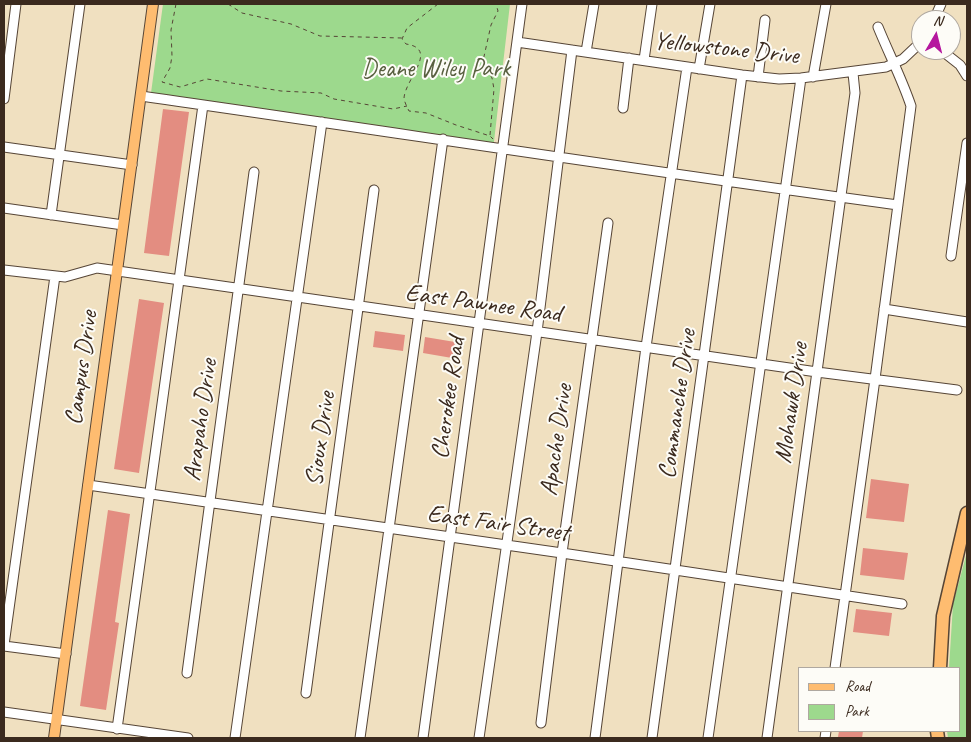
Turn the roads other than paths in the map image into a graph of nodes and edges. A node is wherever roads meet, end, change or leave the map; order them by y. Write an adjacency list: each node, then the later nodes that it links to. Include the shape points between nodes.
1 (16, 4): 28 (street)
2 (80, 4): 36 (street)
3 (153, 4): 27 (main road, Campus Drive)
4 (522, 4): 11 (street, Cherokee Road)
5 (594, 4): 13 (street)
6 (652, 4): 16 (street)
7 (710, 4): 20 (street)
8 (826, 4): 25 (street)
9 (765, 20): 24 (street)
10 (878, 28): 18 (street)
11 (517, 42): 12 (street, Yellowstone Drive); 35 (street, Cherokee Road)
12 (572, 50): 13 (street, Yellowstone Drive); 37 (street)
13 (586, 52): 15 (street, Yellowstone Drive)
14 (911, 53): 18 (street, Yellowstone Drive)
15 (629, 58): 16 (street, Yellowstone Drive); 30 (street)
16 (644, 60): 19 (street, Yellowstone Drive)
17 (954, 60): 23 (street)
18 (894, 65): 21 (street, Yellowstone Drive); 45 (street, via 911,106)
19 (687, 67): 20 (street, Yellowstone Drive); 40 (street)
20 (700, 69): 22 (street, Yellowstone Drive)
21 (853, 73): 25 (street, Yellowstone Drive); 44 (street, Mohawk Drive, via 855,93)
22 (742, 75): 24 (street, Yellowstone Drive); 41 (street, Commanche Drive)
23 (967, 76)
24 (758, 77): 26 (street, Yellowstone Drive)
25 (814, 77): 26 (street, Yellowstone Drive)
26 (801, 78): 43 (street)
27 (141, 96): 29 (street); 38 (main road, Campus Drive)
28 (4, 99)
29 (202, 104): 31 (street); 54 (street)
30 (623, 108)
31 (322, 122): 32 (street); 56 (street)
32 (443, 138): 35 (street); 59 (street)
33 (967, 143): 50 (street)
34 (4, 147): 36 (street)
35 (503, 148): 37 (street); 61 (street, Cherokee Road)
36 (60, 155): 38 (street); 47 (street)
37 (559, 156): 40 (street); 62 (street)
38 (132, 165): 49 (main road, Campus Drive)
39 (254, 172): 55 (street, Arapaho Drive)
40 (671, 173): 41 (street); 64 (street)
41 (728, 182): 43 (street); 65 (street, Commanche Drive)
42 (374, 190): 57 (street, Sioux Drive)
43 (785, 190): 44 (street); 66 (street)
44 (840, 197): 45 (street); 67 (street, Mohawk Drive)
45 (898, 205): 58 (street)
46 (4, 208): 47 (street)
47 (51, 215): 49 (street)
48 (608, 223): 63 (street, Apache Drive)
49 (123, 225): 52 (main road, Campus Drive)
50 (951, 256)
51 (4, 270): 53 (street, East Pawnee Road)
52 (117, 271): 53 (street, East Pawnee Road, via 97,268 65,278); 54 (street, East Pawnee Road); 70 (main road, Campus Drive)
53 (55, 276): 86 (street)
54 (180, 280): 55 (street, East Pawnee Road); 71 (street)
55 (239, 289): 56 (street, East Pawnee Road); 72 (street, Arapaho Drive)
56 (296, 297): 57 (street, East Pawnee Road); 73 (street)
57 (359, 306): 59 (street, East Pawnee Road); 75 (street, Sioux Drive)
58 (884, 309): 60 (street); 68 (street)
59 (419, 314): 61 (street, East Pawnee Road); 76 (street)
60 (967, 322)
61 (479, 323): 62 (street, East Pawnee Road); 77 (street, Cherokee Road)
62 (537, 332): 63 (street, East Pawnee Road); 78 (street)
63 (592, 340): 64 (street, East Pawnee Road); 79 (street, Apache Drive)
64 (646, 348): 65 (street, East Pawnee Road); 80 (street)
65 (704, 356): 66 (street, East Pawnee Road); 81 (street, Commanche Drive)
66 (761, 364): 67 (street, East Pawnee Road); 82 (street)
67 (817, 372): 68 (street, East Pawnee Road); 83 (street, Mohawk Drive)
68 (875, 379): 69 (street, East Pawnee Road); 84 (street)
69 (957, 390)
70 (88, 485): 71 (street, East Fair Street); 87 (main road, Campus Drive)
71 (148, 494): 72 (street, East Fair Street); 95 (street)
72 (210, 503): 73 (street, East Fair Street); 90 (street, Arapaho Drive)
73 (268, 511): 75 (street, East Fair Street); 98 (street)
74 (967, 513): 89 (highway, via 943,616)
75 (330, 520): 76 (street, East Fair Street); 91 (street, Sioux Drive)
76 (390, 529): 77 (street, East Fair Street); 99 (street)
77 (450, 537): 78 (street, East Fair Street); 100 (street, Cherokee Road)
78 (507, 545): 79 (street, East Fair Street); 101 (street)
79 (562, 553): 80 (street, East Fair Street); 94 (street, Apache Drive)
80 (618, 561): 81 (street, East Fair Street); 102 (street)
81 (676, 570): 82 (street, East Fair Street); 103 (street, Commanche Drive)
82 (731, 578): 83 (street, East Fair Street); 104 (street)
83 (787, 586): 84 (street, East Fair Street); 105 (street, Mohawk Drive)
84 (845, 595): 85 (street, East Fair Street); 88 (street)
85 (902, 604)
86 (4, 646): 87 (street)
87 (66, 654): 93 (main road, Campus Drive)
88 (835, 667)
89 (940, 667)
90 (187, 674)
91 (306, 694)
92 (4, 712): 93 (street)
93 (56, 720): 95 (street); 96 (main road, Campus Drive)
94 (541, 723)
95 (117, 729): 97 (street)
96 (54, 738)
97 (188, 738)
98 (236, 738)
99 (360, 738)
100 (423, 738)
101 (479, 738)
102 (595, 738)
103 (652, 738)
104 (708, 738)
105 (767, 738)

